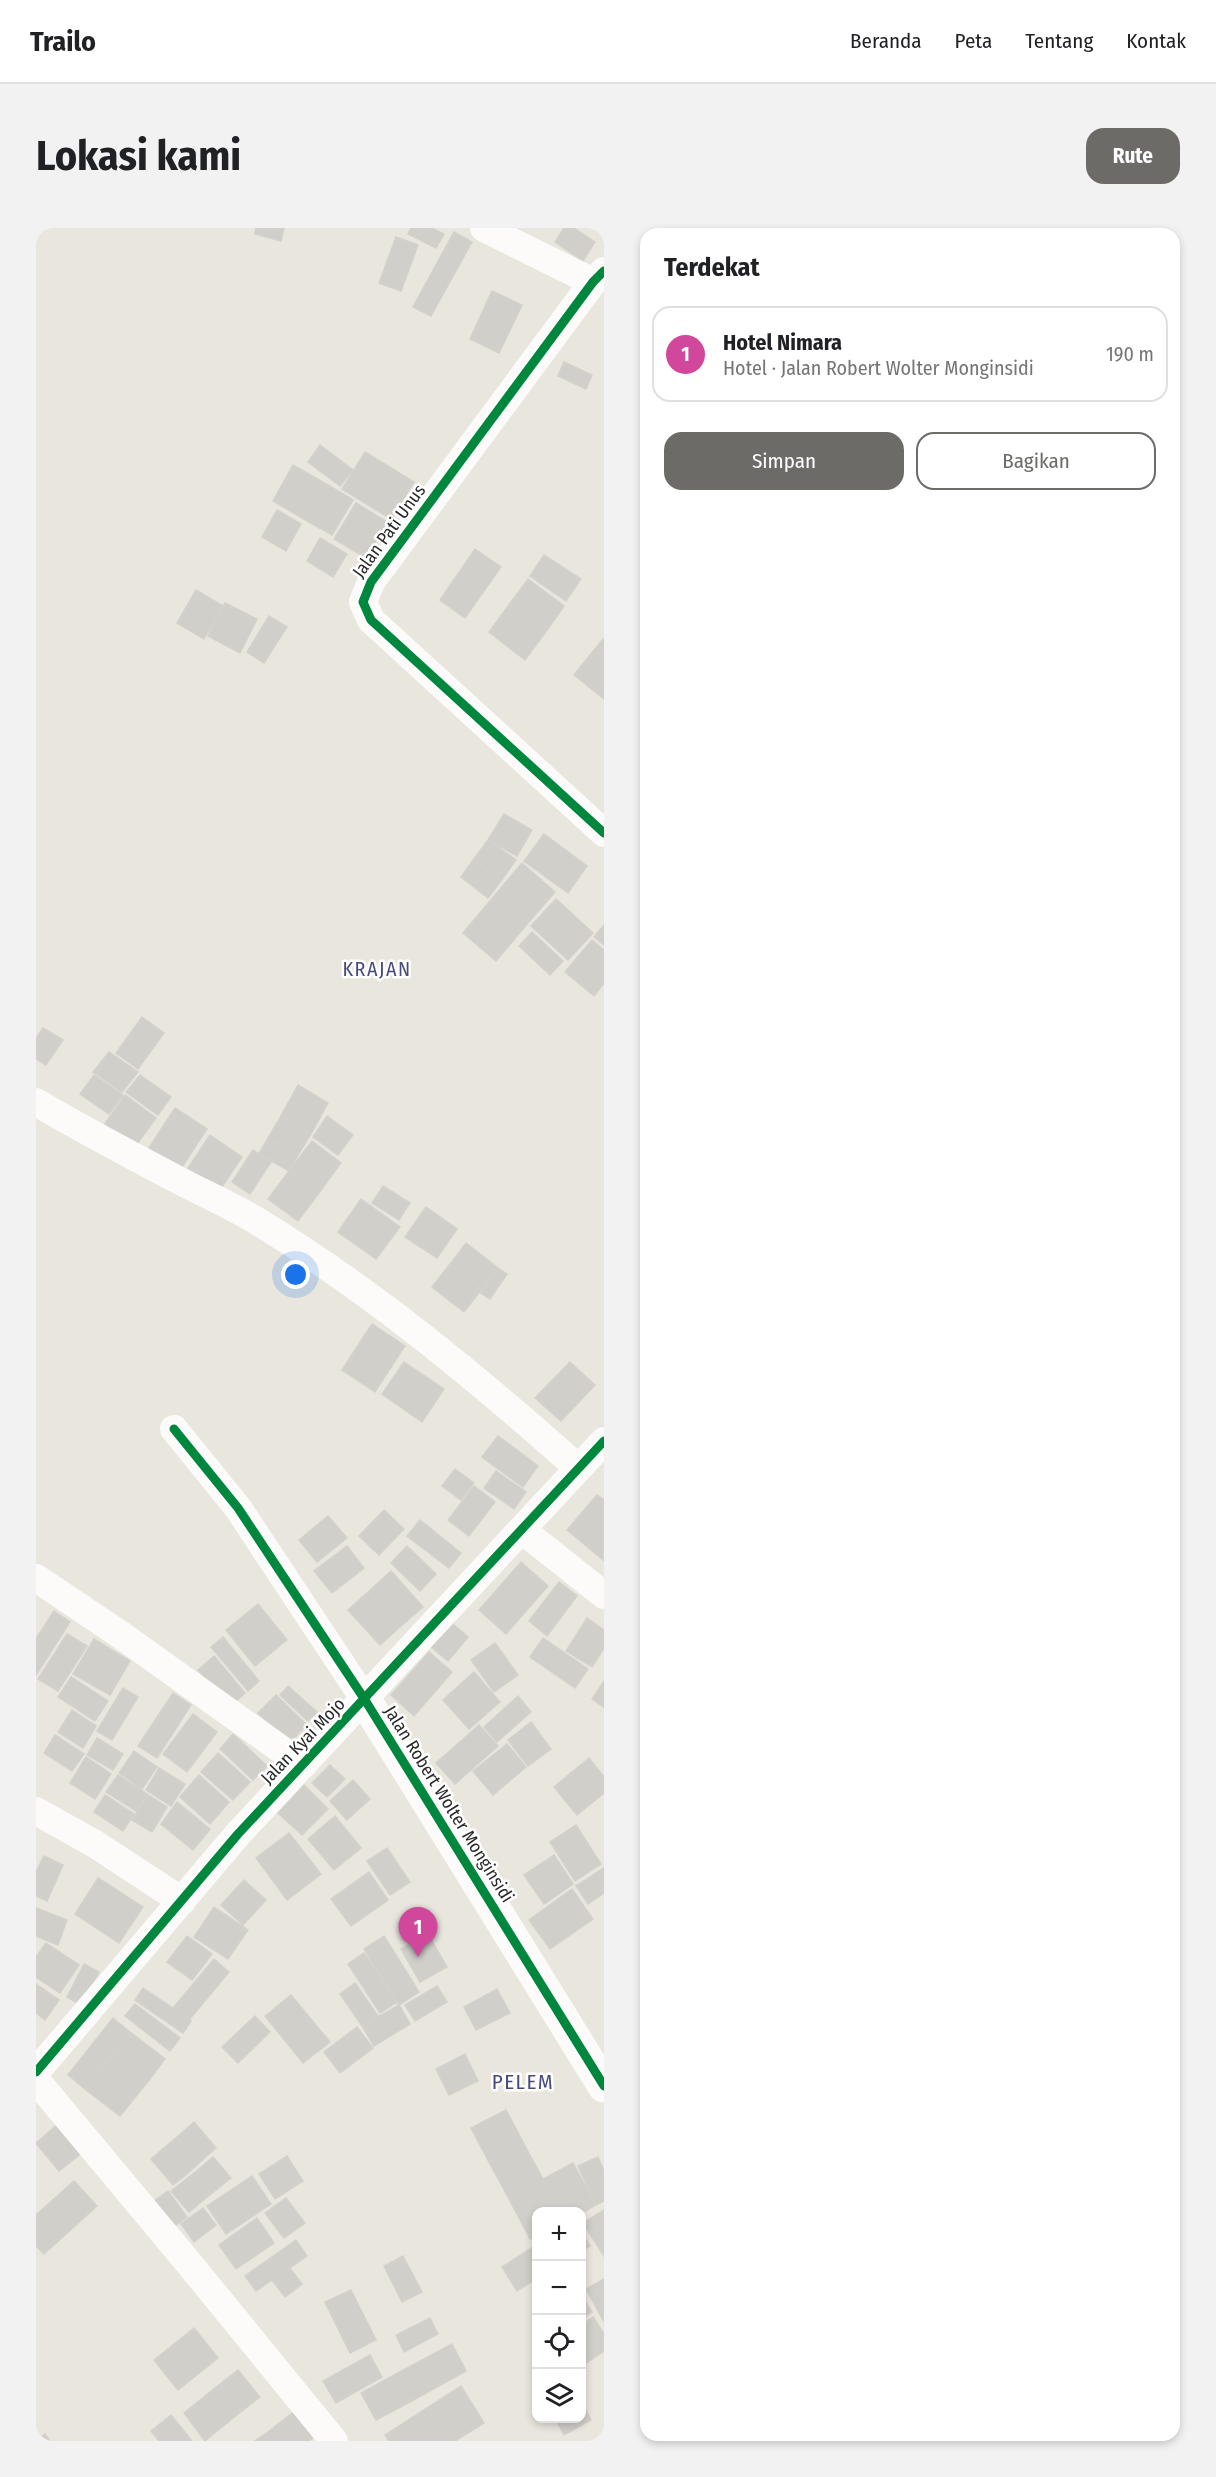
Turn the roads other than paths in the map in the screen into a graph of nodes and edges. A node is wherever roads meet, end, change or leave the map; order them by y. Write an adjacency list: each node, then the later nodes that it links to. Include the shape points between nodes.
1 (484, 228): 2 (street)
2 (598, 277): 3 (street, Jalan Pati Unus, via 370,582 363,602 370,620)
3 (604, 833)
4 (36, 1102): 7 (street, via 255,1220 318,1260 381,1303)
5 (174, 1429): 11 (street, Jalan Robert Wolter Monginsidi, via 238,1508)
6 (604, 1441): 7 (street, Jalan Kyai Mojo)
7 (578, 1467): 8 (street, Jalan Kyai Mojo)
8 (522, 1530): 10 (street); 11 (street, Jalan Kyai Mojo)
9 (36, 1578): 12 (street)
10 (604, 1595)
11 (365, 1700): 12 (street, Jalan Kyai Mojo); 17 (street, Jalan Robert Wolter Monginsidi)
12 (303, 1765): 14 (street, Jalan Kyai Mojo)
13 (36, 1811): 14 (street)
14 (182, 1900): 15 (street, Jalan Kyai Mojo)
15 (36, 2072)
16 (36, 2080): 18 (street)
17 (604, 2086)
18 (334, 2441)

